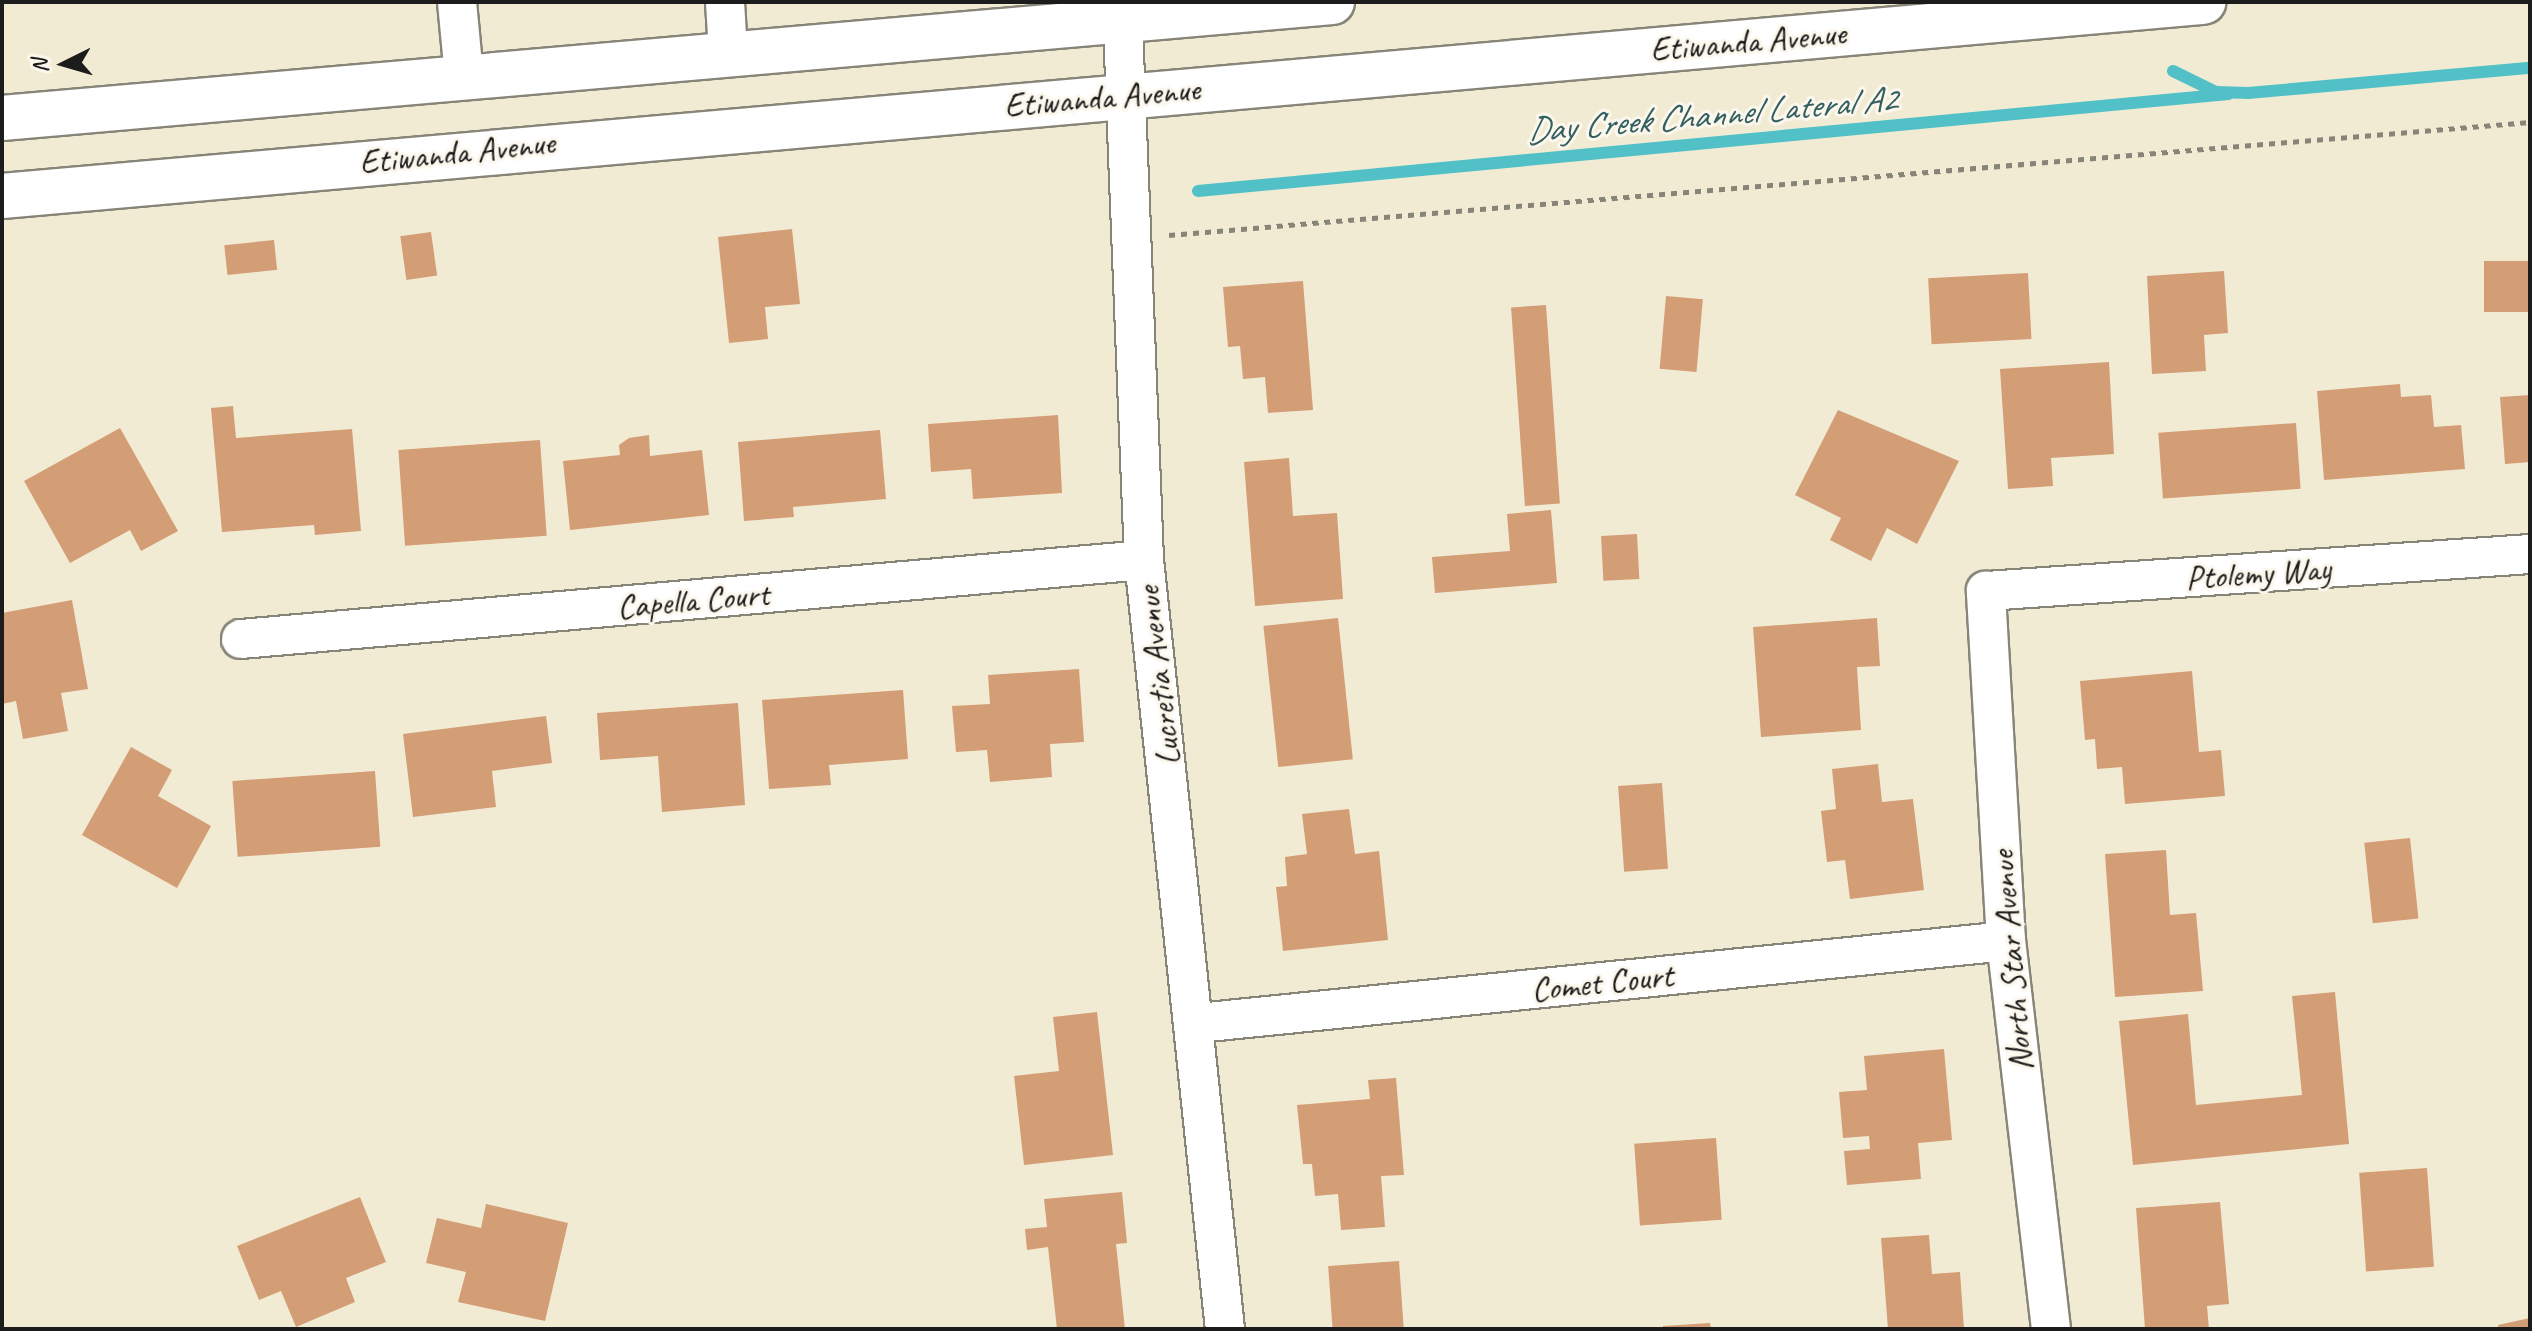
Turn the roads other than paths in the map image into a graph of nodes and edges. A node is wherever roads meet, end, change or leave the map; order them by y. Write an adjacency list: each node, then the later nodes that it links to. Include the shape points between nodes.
1 (457, 2): 7 (street)
2 (725, 2): 6 (street)
3 (1332, 2): 5 (main road)
4 (2203, 2): 8 (main road, Etiwanda Avenue)
5 (1122, 12): 6 (main road); 8 (street, Lucretia Avenue)
6 (728, 53): 7 (main road)
7 (464, 76): 9 (main road)
8 (1126, 95): 10 (main road, Etiwanda Avenue); 12 (street, Lucretia Avenue)
9 (2, 118)
10 (2, 196)
11 (2530, 554): 13 (street, Ptolemy Way)
12 (1144, 560): 14 (street, Capella Court); 16 (street, Lucretia Avenue)
13 (1986, 591): 15 (street, North Star Avenue)
14 (241, 639)
15 (2006, 941): 16 (street, Comet Court); 18 (street, North Star Avenue)
16 (1198, 1023): 17 (street, Lucretia Avenue)
17 (1225, 1329)
18 (2051, 1329)

